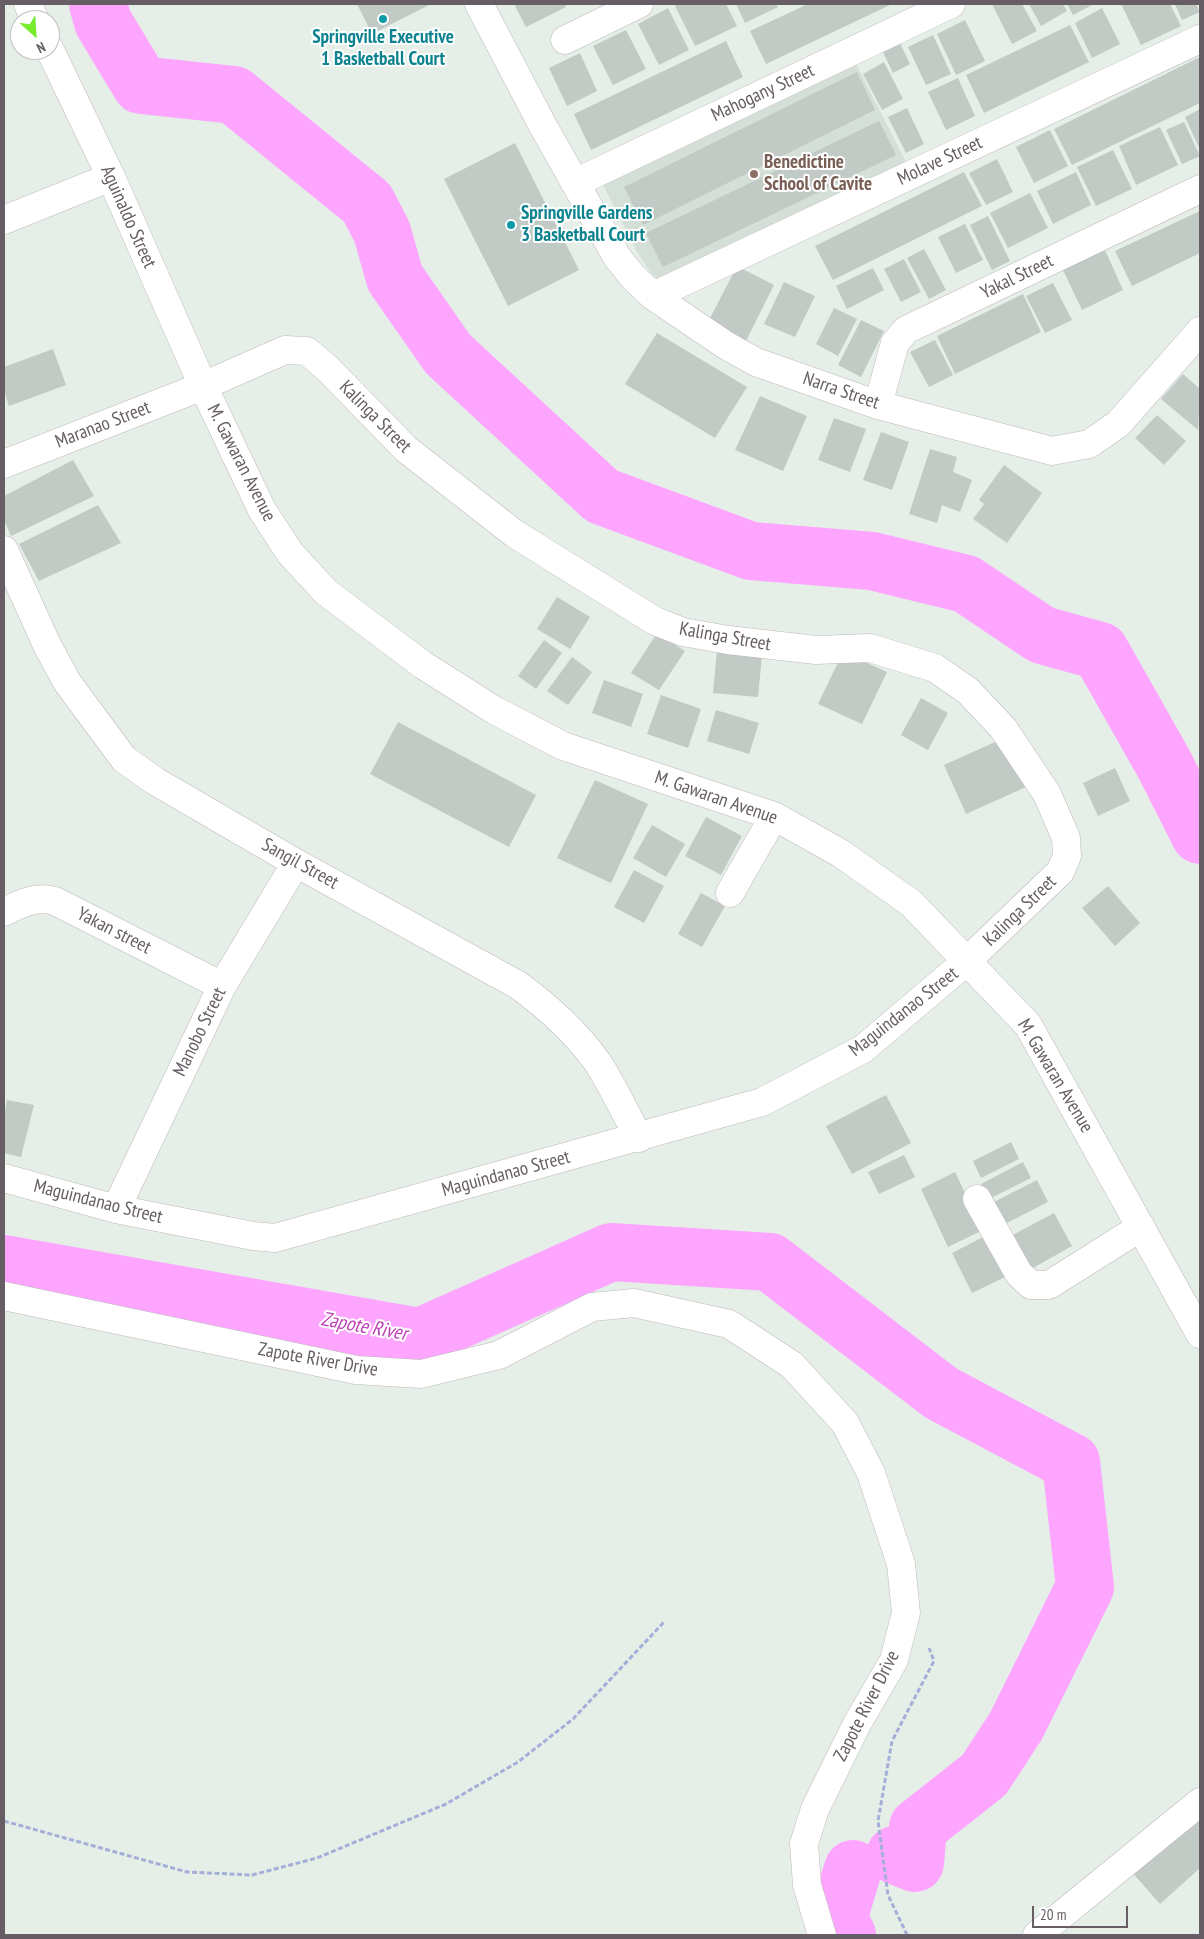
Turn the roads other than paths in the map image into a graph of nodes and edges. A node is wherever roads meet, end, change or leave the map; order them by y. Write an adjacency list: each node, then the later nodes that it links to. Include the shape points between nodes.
1 (479, 4): 8 (street, Narra Street)
2 (639, 4): 5 (street)
3 (951, 4): 8 (street, Mahogany Street)
4 (1200, 39): 11 (street, Molave Street)
5 (565, 40)
6 (55, 60): 7 (street, Aguinaldo Street)
7 (110, 177): 10 (street); 13 (street, Aguinaldo Street)
8 (575, 183): 11 (street, Narra Street, via 617,257)
9 (1200, 189): 14 (street, Yakal Street, via 906,330 895,343)
10 (4, 220)
11 (653, 296): 14 (street, Narra Street, via 756,362)
12 (1200, 331): 14 (street, Narra Street, via 1118,424 1089,444 1052,451)
13 (203, 386): 15 (street, Maranao Street); 17 (street, M. Gawaran Avenue, via 262,510 290,553 333,598 431,670 494,710 562,746); 21 (street, Kalinga Street, via 285,350 307,352 327,368 406,449 515,534 655,621 683,632 728,640 816,650 870,648 935,668 968,691 1003,728 1047,794 1066,838 1068,856 1060,872)
14 (878, 405)
15 (4, 464)
16 (4, 550): 18 (street, Sangil Street, via 67,682 124,759 155,781)
17 (774, 816): 19 (street); 21 (street, M. Gawaran Avenue, via 840,853 910,904)
18 (296, 863): 22 (street, Manobo Street); 23 (street, Sangil Street, via 518,985 545,1004 598,1063)
19 (730, 893)
20 (4, 912): 22 (street, Yakan street, via 22,902 44,898 55,901)
21 (968, 960): 23 (street, Maguindanao Street, via 863,1049 762,1102); 27 (street, M. Gawaran Avenue, via 1028,1025)
22 (222, 986): 26 (street, Manobo Street)
23 (639, 1138): 26 (street, Maguindanao Street, via 275,1238)
24 (4, 1178): 26 (street, Maguindanao Street)
25 (977, 1199): 27 (street, via 1019,1274 1031,1285 1049,1285)
26 (116, 1209)
27 (1141, 1228): 29 (street, M. Gawaran Avenue)
28 (4, 1296): 31 (street, Zapote River Drive, via 356,1370 421,1374 499,1356 592,1307 634,1303 729,1324 792,1365 845,1424 871,1473 901,1564 906,1613 894,1660 857,1724 815,1809 804,1844 807,1885)
29 (1200, 1334)
30 (1200, 1802): 32 (street)
31 (822, 1935)
32 (1037, 1935)

